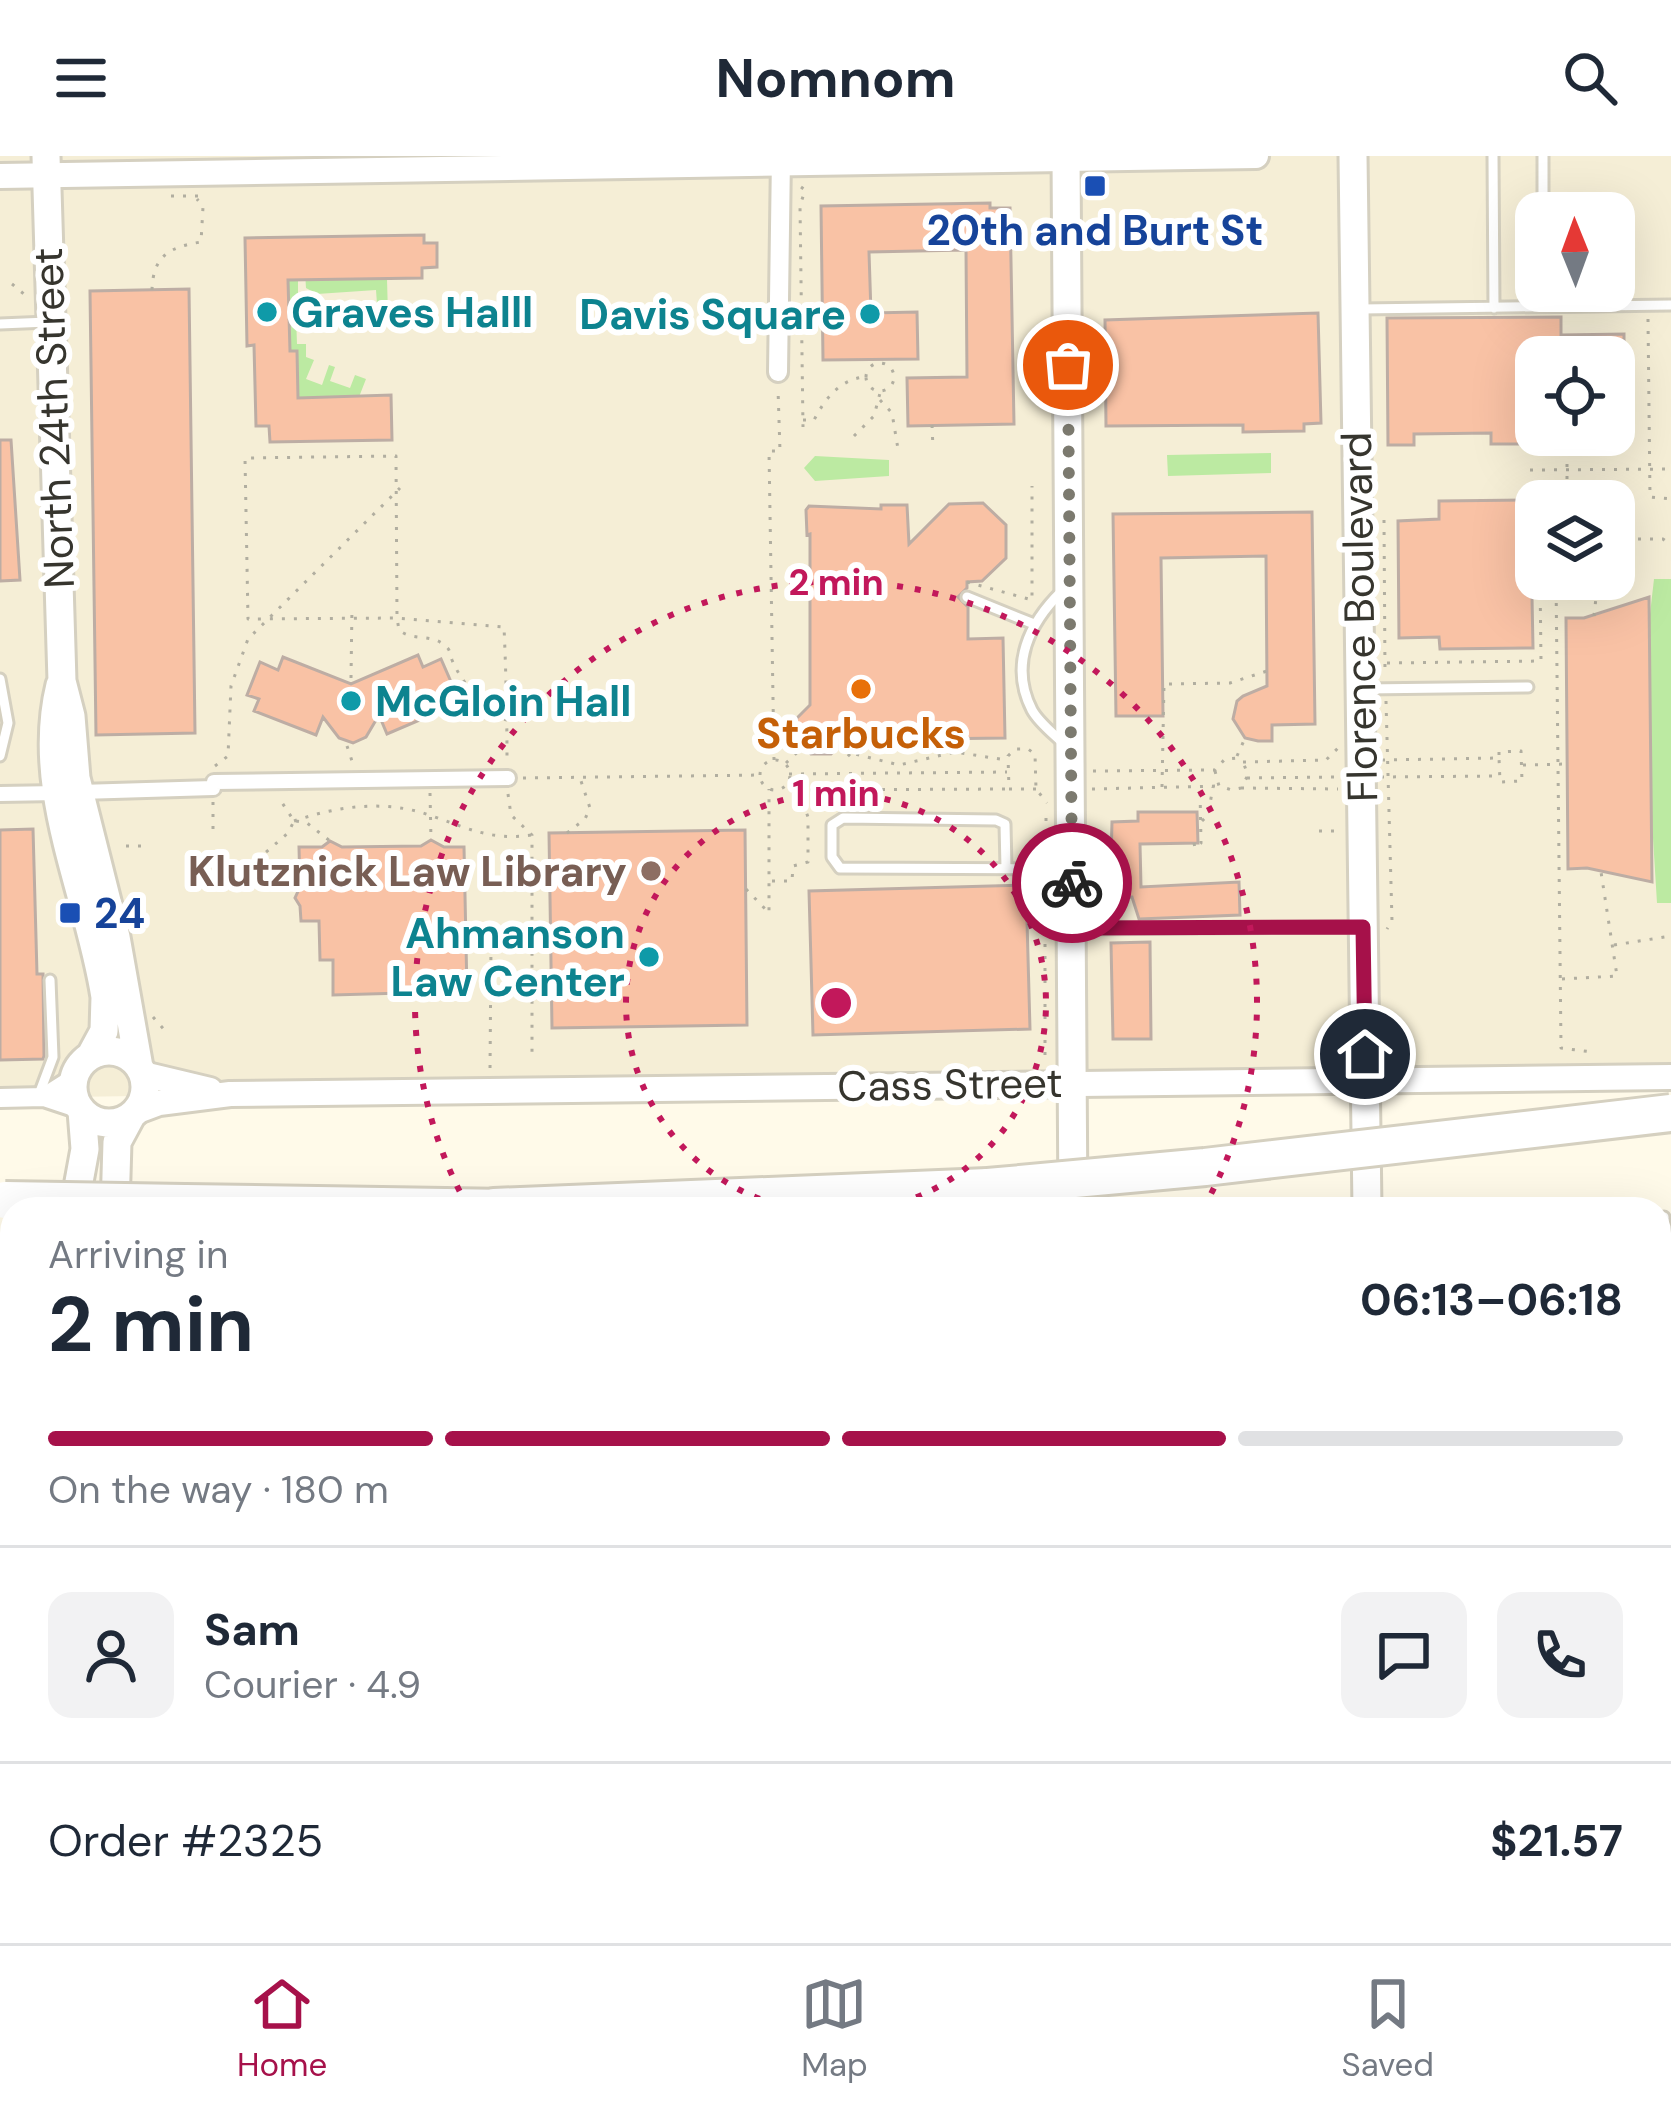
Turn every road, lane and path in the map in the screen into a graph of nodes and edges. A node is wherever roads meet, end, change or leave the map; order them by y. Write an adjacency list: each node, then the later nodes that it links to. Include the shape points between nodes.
1 (1256, 156): 5 (street)
2 (1353, 156): 21 (main road, Florence Boulevard)
3 (1492, 156): 19 (lane)
4 (1543, 156): 11 (lane)
5 (1066, 157): 6 (street); 44 (main road)
6 (781, 159): 7 (street); 24 (street)
7 (500, 161): 8 (street)
8 (46, 166): 9 (street); 22 (main road, North 24th Street)
9 (0, 176)
10 (806, 190): 25 (path, via 803,424 845,382)
11 (1544, 192)
12 (162, 195): 14 (path, via 192,196 203,206 201,242 162,255)
13 (12, 284): 15 (path)
14 (152, 290)
15 (25, 295)
16 (1671, 305): 18 (lane)
17 (1635, 306): 18 (lane)
18 (1648, 306): 33 (path)
19 (1494, 308): 20 (lane); 21 (lane)
20 (1515, 308)
21 (1356, 309): 62 (main road, Florence Boulevard)
22 (48, 322): 23 (lane); 114 (main road, North 24th Street, via 62,681 52,719)
23 (0, 324)
24 (778, 372): 71 (path, via 779,451 769,451)
25 (866, 377): 26 (path); 26 (path, via 875,364 889,366 894,382)
26 (880, 392): 27 (path)
27 (880, 400): 29 (path); 30 (path, via 892,413)
28 (932, 425): 31 (path)
29 (854, 436)
30 (898, 449)
31 (933, 449)
32 (1567, 467): 33 (path); 35 (path); 36 (path)
33 (1650, 469): 34 (path); 39 (path, via 1650,497)
34 (1671, 469)
35 (1530, 470)
36 (1567, 480)
37 (1032, 486): 43 (path, via 1032,600)
38 (398, 491): 52 (path); 53 (path); 53 (path, via 396,456 245,458 248,619)
39 (1671, 499)
40 (1384, 520): 57 (path)
41 (1635, 539): 42 (path)
42 (1671, 545)
43 (967, 582)
44 (1070, 583): 54 (lane); 85 (main road)
45 (968, 597): 54 (lane)
46 (1540, 600): 55 (path)
47 (1556, 600): 56 (path)
48 (1596, 600): 50 (path)
49 (352, 606): 51 (path)
50 (1594, 616)
51 (352, 618): 52 (path); 53 (path); 59 (path)
52 (397, 618): 63 (path, via 402,634 440,641 488,716); 63 (path, via 504,627)
53 (270, 619): 101 (path, via 240,654 228,757 213,768)
54 (1034, 624): 85 (lane, via 1024,652 1026,693)
55 (1541, 661): 56 (path); 57 (path)
56 (1557, 661): 77 (path)
57 (1385, 663): 62 (path)
58 (1267, 670): 81 (path, via 1230,683 1164,684)
59 (351, 678)
60 (0, 679): 67 (lane, via 8,723)
61 (1528, 687): 62 (lane)
62 (1373, 689): 74 (path); 80 (main road, Florence Boulevard)
63 (507, 719): 96 (path)
64 (1245, 738): 69 (path)
65 (839, 746): 68 (path)
66 (803, 747): 76 (path)
67 (0, 756)
68 (852, 758): 72 (path, via 899,765 955,752); 91 (path)
69 (1237, 758): 75 (path); 82 (path)
70 (1499, 758): 74 (path); 79 (path, via 1521,751); 93 (path)
71 (774, 760): 76 (path); 92 (path)
72 (1009, 760): 84 (path); 113 (path, via 1015,749 1035,754)
73 (1326, 760): 75 (path); 80 (path); 80 (path, via 1331,752)
74 (1390, 760): 80 (path); 95 (path)
75 (1244, 762): 97 (path)
76 (785, 764): 88 (path)
77 (1558, 764): 78 (path); 79 (path); 142 (path)
78 (1567, 764)
79 (1521, 765): 93 (path, via 1522,781)
80 (1351, 769): 95 (path); 97 (path, via 1340,777); 105 (path); 117 (path); 138 (main road, Florence Boulevard)
81 (1161, 770): 82 (path); 85 (path); 104 (path)
82 (1214, 770): 103 (path)
83 (980, 772): 84 (path); 87 (path); 108 (path)
84 (1009, 772): 109 (path)
85 (1072, 772): 104 (path); 113 (path); 133 (main road)
86 (884, 773): 87 (path); 91 (path); 112 (path)
87 (932, 773): 107 (path)
88 (789, 774): 89 (path); 106 (path, via 782,789)
89 (797, 774): 90 (path); 110 (path)
90 (839, 774): 91 (path); 111 (path)
91 (852, 774)
92 (761, 775): 94 (path); 106 (path)
93 (1499, 776): 95 (path)
94 (581, 777): 96 (path); 124 (path, via 590,808)
95 (1390, 777): 138 (path, via 1392,921)
96 (508, 778): 98 (street)
97 (1247, 778): 105 (path)
98 (430, 779): 100 (street); 118 (path)
99 (0, 782): 115 (lane)
100 (273, 782): 101 (street); 119 (path)
101 (213, 785): 114 (street); 121 (path)
102 (1200, 787): 103 (path); 104 (path); 120 (path)
103 (1216, 787): 105 (path); 120 (path)
104 (1162, 788)
105 (1241, 788)
106 (769, 789): 135 (path)
107 (932, 789): 108 (path); 112 (path)
108 (981, 789): 109 (path)
109 (1009, 789): 113 (path)
110 (798, 790): 111 (path); 135 (path, via 808,817 808,862 794,866 792,881)
111 (840, 790): 112 (path)
112 (884, 790)
113 (1036, 790): 133 (path, via 1047,802)
114 (69, 793): 115 (street); 146 (main road, North 24th Street, via 105,997 104,1030); 148 (main road, North 24th Street, via 116,937)
115 (0, 794)
116 (508, 796): 125 (path, via 511,815)
117 (1341, 802)
118 (431, 815): 119 (path, via 353,806); 125 (path, via 469,832); 126 (path)
119 (294, 821): 127 (path); 131 (path)
120 (1201, 822): 128 (path, via 1201,844)
121 (214, 829)
122 (1341, 830): 123 (path)
123 (1319, 831)
124 (567, 832)
125 (532, 835): 144 (path)
126 (431, 840)
127 (330, 842)
128 (1194, 843)
129 (126, 846): 130 (path)
130 (144, 846)
131 (256, 860)
132 (1006, 868): 132 (lane, via 840,868 832,825 843,818 996,820 1006,824); 133 (lane)
133 (1059, 869): 137 (main road); 147 (path)
134 (1600, 872): 141 (path)
135 (770, 880): 136 (path, via 769,914)
136 (746, 889)
137 (1072, 928): 138 (lane); 152 (main road)
138 (1373, 931): 151 (main road, Florence Boulevard)
139 (1671, 936): 141 (path)
140 (466, 945): 149 (path, via 490,946)
141 (1612, 945): 142 (path, via 1617,976)
142 (1560, 979): 145 (path, via 1561,1048)
143 (50, 980): 154 (lane, via 53,1058)
144 (532, 1052)
145 (1592, 1052)
146 (82, 1066): 148 (main road, via 112,1050); 154 (street); 156 (main road, via 72,1089)
147 (1046, 1068)
148 (141, 1070): 153 (street); 157 (main road)
149 (488, 1071)
150 (1671, 1077): 151 (street, Cass Street)
151 (1366, 1078): 152 (street, Cass Street); 163 (main road, Florence Boulevard)
152 (1074, 1082): 153 (street, Cass Street); 162 (main road)
153 (230, 1094): 157 (street)
154 (41, 1097): 155 (street); 156 (street)
155 (0, 1098)
156 (81, 1110): 157 (main road, via 100,1122); 159 (main road, via 85,1149)
157 (142, 1110): 160 (main road, via 117,1142)
158 (1671, 1113): 161 (highway, bridge, via 988,1187)
159 (76, 1197)
160 (116, 1197)
161 (741, 1197)
162 (1073, 1197)
163 (1367, 1197)

